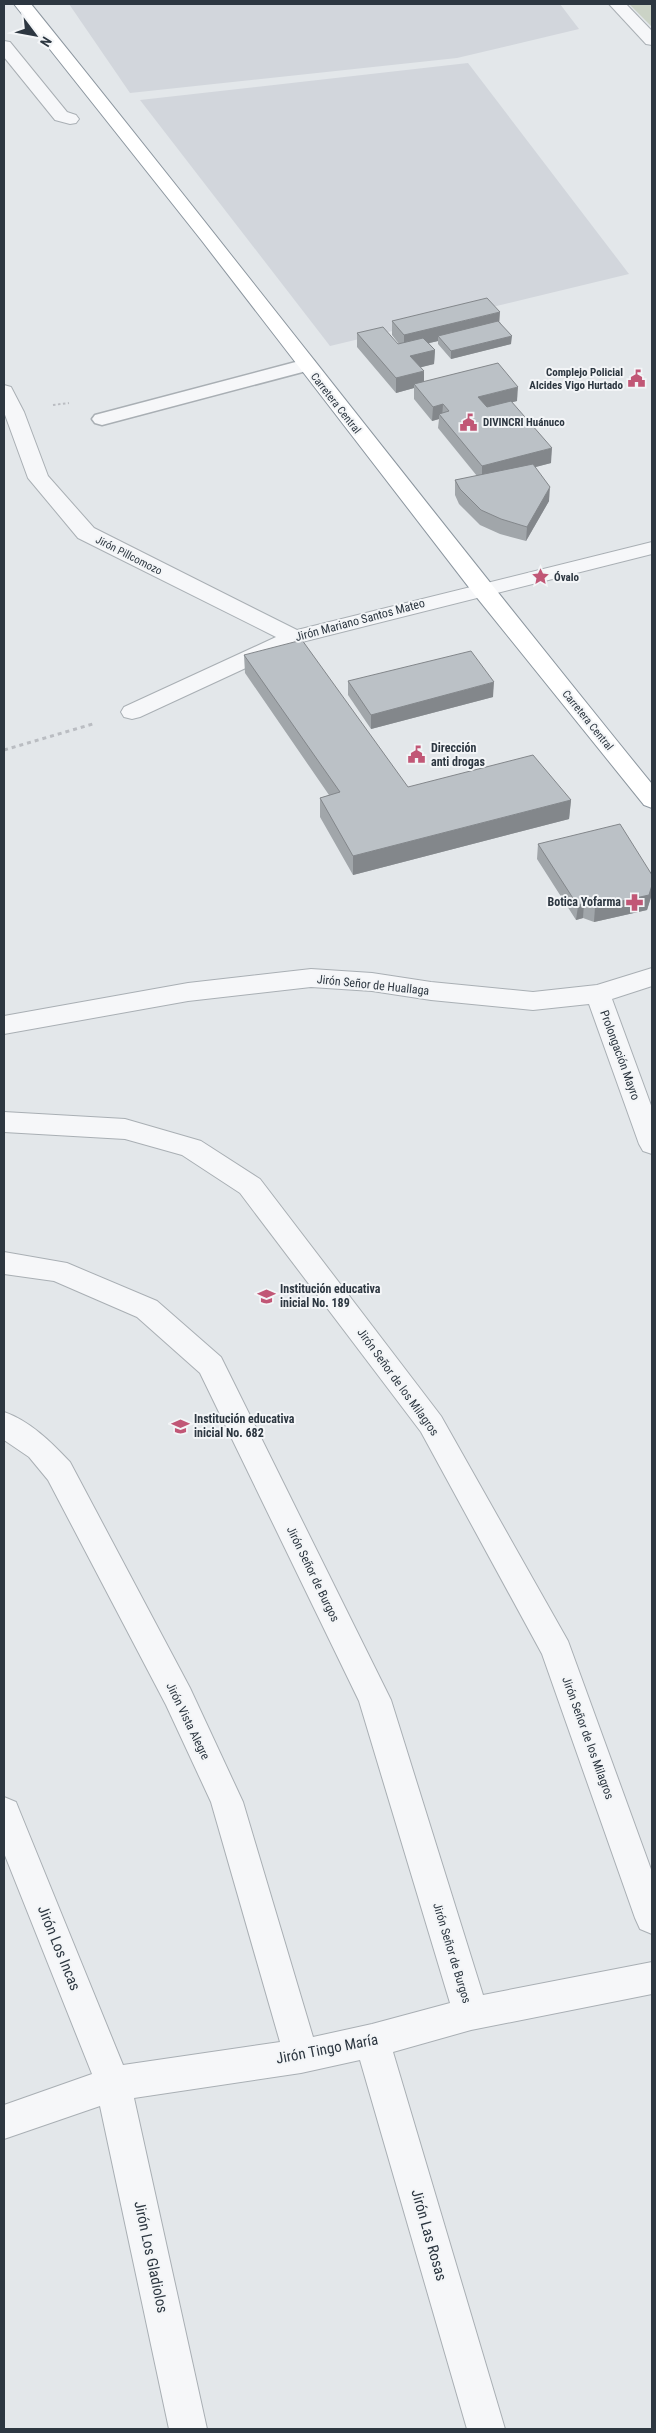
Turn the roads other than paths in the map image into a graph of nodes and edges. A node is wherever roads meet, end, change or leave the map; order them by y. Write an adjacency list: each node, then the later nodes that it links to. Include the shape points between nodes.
1 (22, 4): 6 (highway, Carretera Central, via 210,237)
2 (617, 4): 3 (street)
3 (652, 40)
4 (4, 46): 5 (street, via 61,116)
5 (70, 120)
6 (307, 365): 8 (lane); 10 (highway, Carretera Central)
7 (4, 391): 11 (street, Jirón Pillcomozo, via 38,478 86,533)
8 (102, 419)
9 (652, 548): 10 (street, Jirón Mariano Santos Mateo)
10 (482, 589): 11 (street, Jirón Mariano Santos Mateo); 13 (highway, Carretera Central)
11 (294, 637): 12 (street, Jirón Mariano Santos Mateo)
12 (132, 712)
13 (652, 800)
14 (652, 977): 15 (street, Jirón Señor de Huallaga)
15 (598, 994): 16 (street, Jirón Señor de Huallaga, via 533,1000 310,978 188,992); 18 (street, Prolongación Mayro)
16 (4, 1025)
17 (4, 1122): 22 (street, Jirón Señor de los Milagros, via 125,1129 191,1148 250,1186 431,1424 557,1651)
18 (652, 1144)
19 (4, 1263): 24 (street, Jirón Señor de Burgos, via 57,1271 147,1309 211,1365 375,1700)
20 (4, 1424): 26 (street, Jirón Vista Alegre, via 39,1449 59,1471 179,1698 227,1802)
21 (4, 1812): 27 (street, Jirón Los Incas)
22 (652, 1918)
23 (652, 1978): 24 (street, Jirón Tingo María)
24 (471, 2014): 25 (street, Jirón Tingo María)
25 (372, 2041): 26 (street, Jirón Tingo María); 30 (street, Jirón Las Rosas)
26 (301, 2056): 27 (street, Jirón Tingo María)
27 (113, 2084): 28 (street, Jirón Tingo María); 29 (street, Jirón Los Gladiolos)
28 (4, 2122)
29 (188, 2429)
30 (486, 2429)

